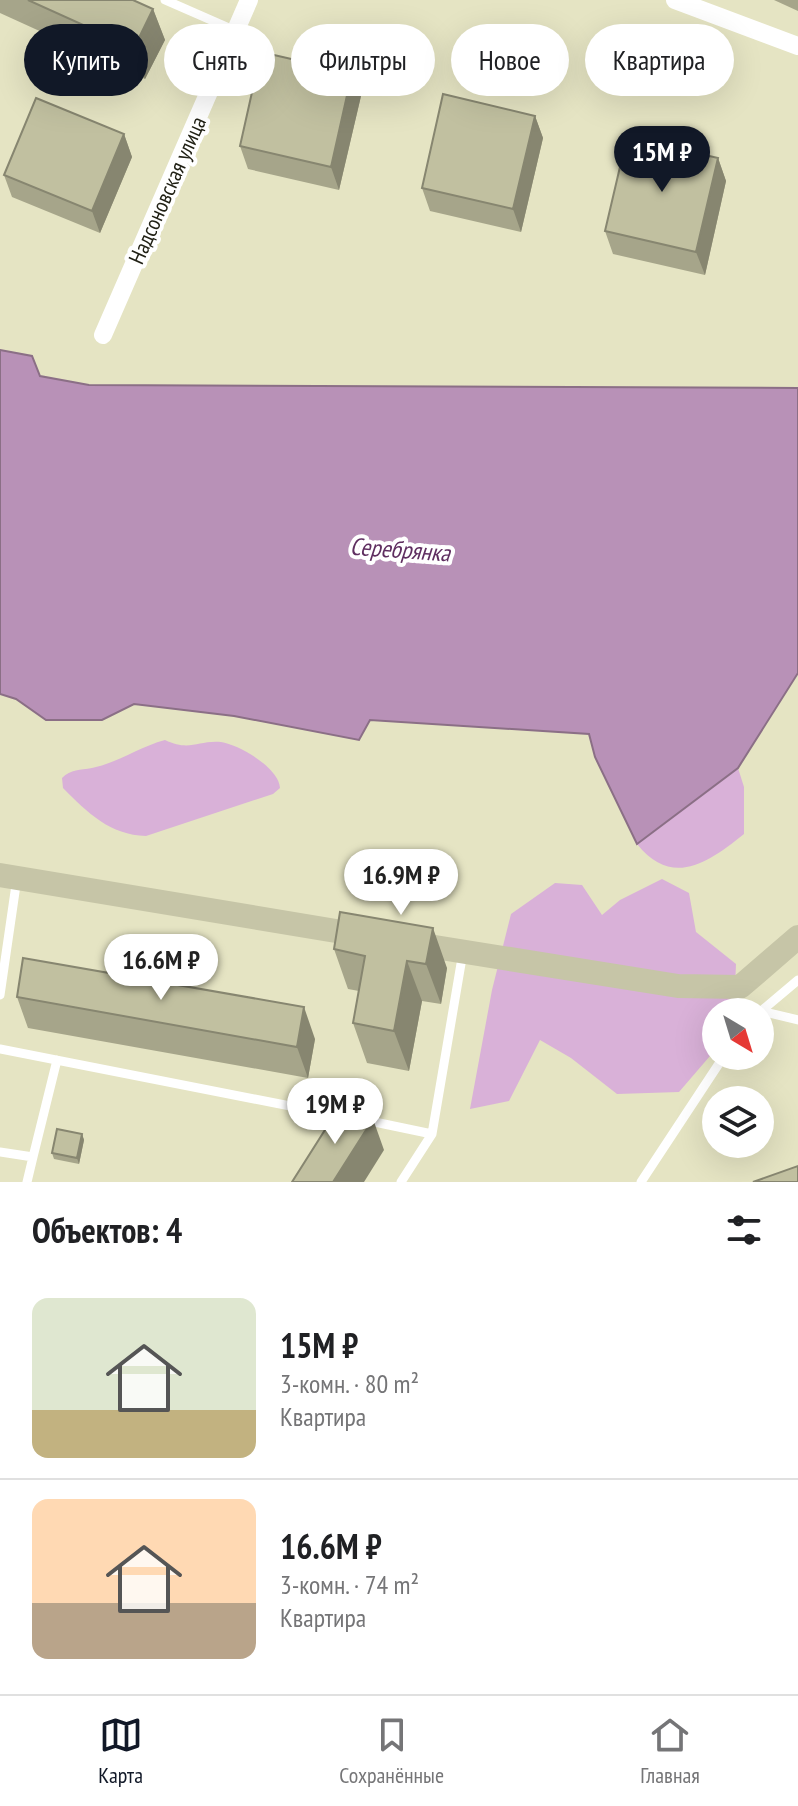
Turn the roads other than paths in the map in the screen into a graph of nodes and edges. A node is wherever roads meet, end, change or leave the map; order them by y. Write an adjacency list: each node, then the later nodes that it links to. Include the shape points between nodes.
1 (165, 0): 4 (lane)
2 (249, 0): 5 (street, Надсоновская улица)
3 (675, 0): 6 (street)
4 (220, 24)
5 (239, 24)
6 (798, 46)
7 (208, 96): 8 (street, Надсоновская улица)
8 (103, 335)
9 (8, 876): 11 (street); 13 (lane)
10 (798, 937): 11 (street, via 740,987 678,986)
11 (463, 952): 20 (lane)
12 (798, 980): 14 (lane)
13 (0, 995)
14 (774, 1000)
15 (774, 1015): 16 (lane)
16 (798, 1020)
17 (0, 1049): 18 (lane)
18 (57, 1060): 20 (lane); 22 (lane)
19 (715, 1070): 25 (lane)
20 (432, 1134): 24 (lane)
21 (0, 1152): 22 (lane)
22 (33, 1157): 23 (lane)
23 (27, 1182)
24 (401, 1182)
25 (641, 1182)

